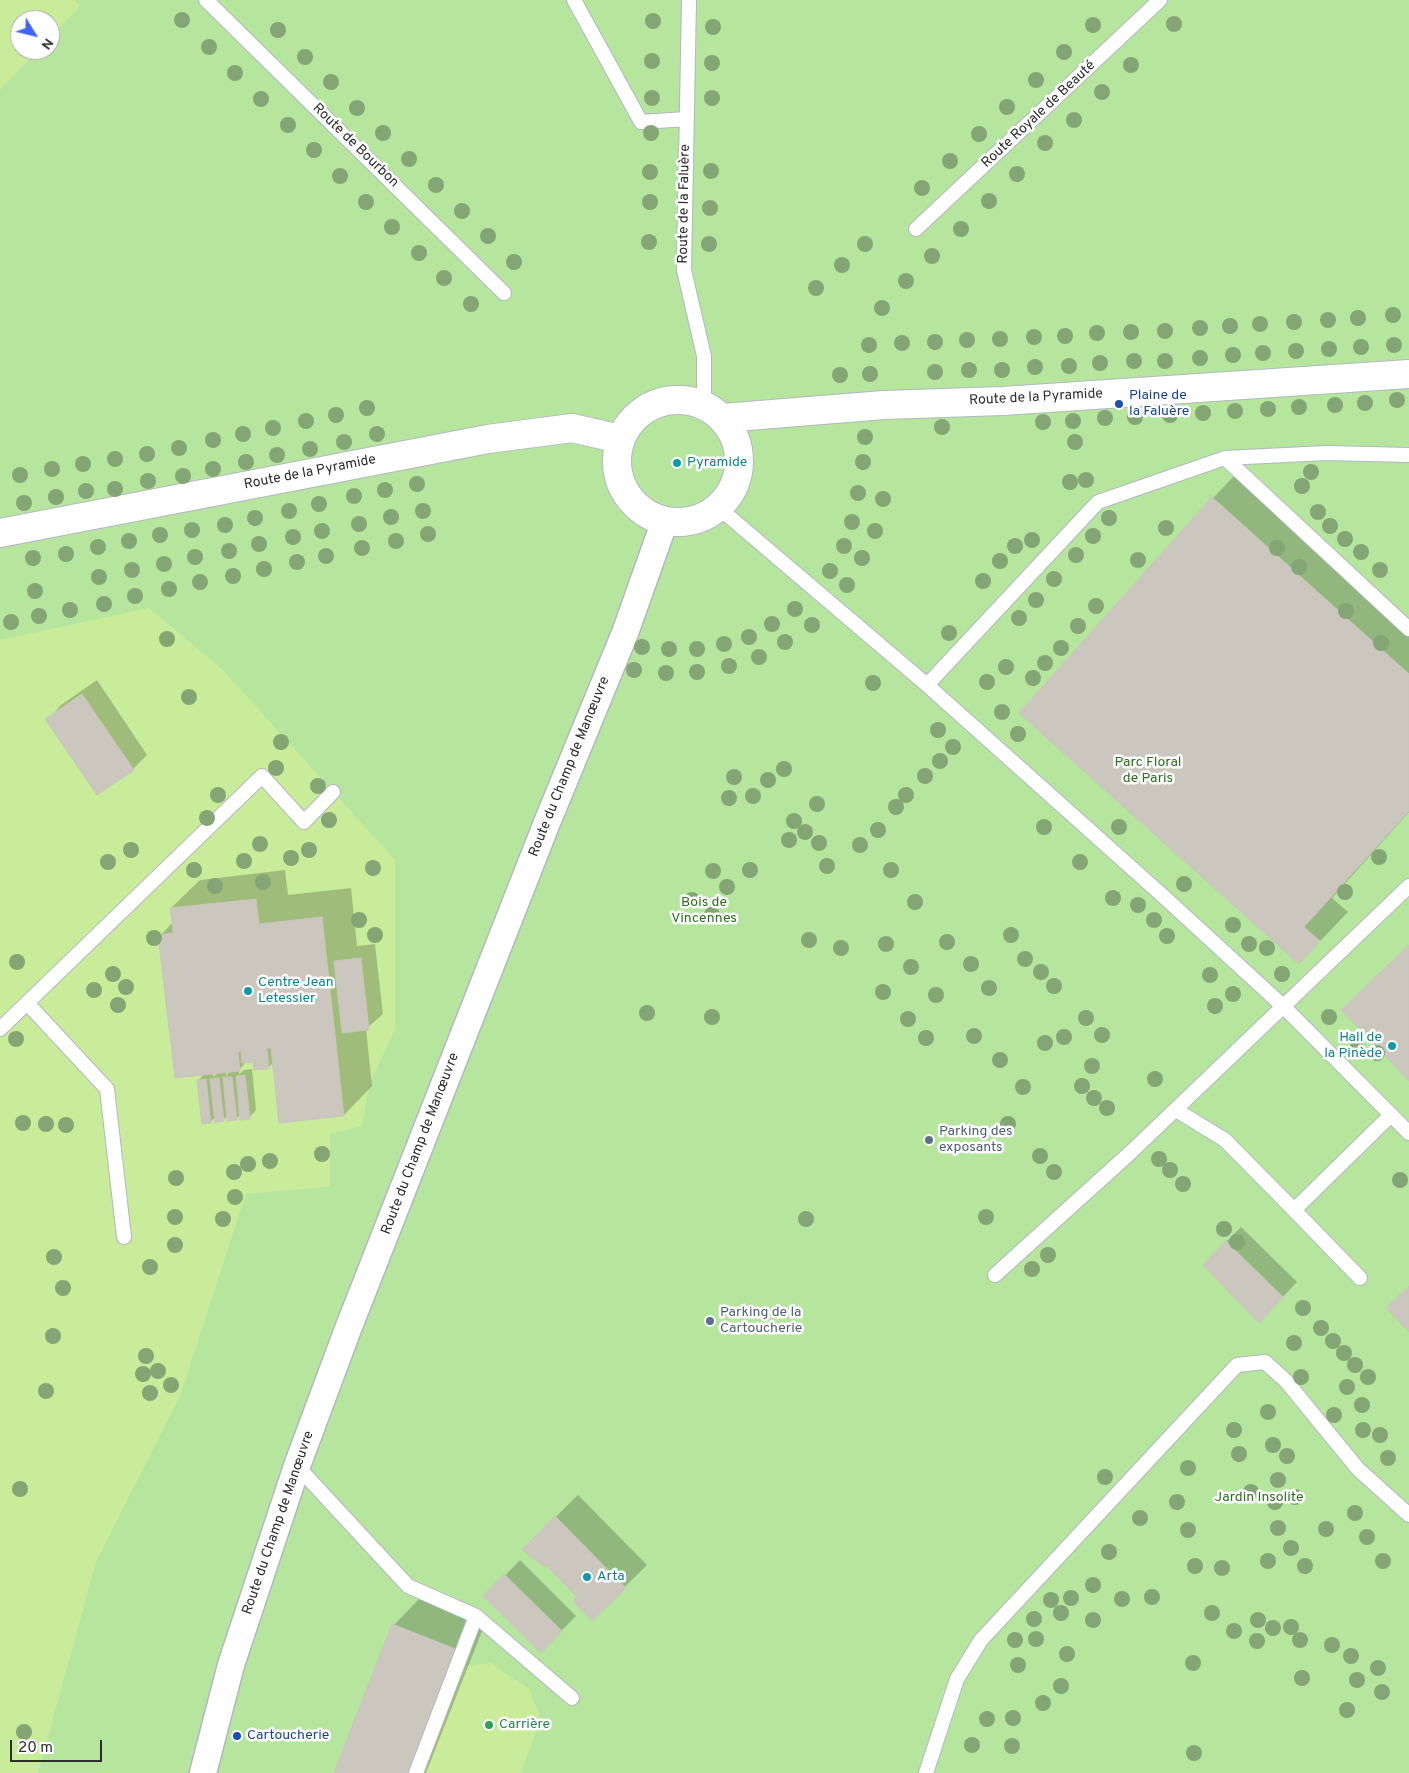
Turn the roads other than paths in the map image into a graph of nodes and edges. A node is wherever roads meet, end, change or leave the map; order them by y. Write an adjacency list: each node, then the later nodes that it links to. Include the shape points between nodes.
1 (206, 0): 7 (lane, Route de Bourbon)
2 (574, 0): 5 (lane, via 641,122)
3 (689, 0): 5 (lane, Route de la Faluère)
4 (1160, 0): 6 (lane, Route Royale de Beauté)
5 (687, 119): 9 (lane, Route de la Faluère, via 684,270)
6 (916, 229)
7 (504, 293)
8 (1409, 374): 9 (street, Route de la Pyramide, via 1003,401)
9 (714, 412): 10 (street, via 679,400 654,405 632,420); 13 (street, via 730,429 737,445 739,467 733,488)
10 (620, 439): 14 (street, via 616,468 623,486 639,510); 15 (street, Route de la Pyramide, via 572,428 488,439)
11 (1409, 455): 12 (lane, via 1326,453)
12 (1225, 458): 16 (lane); 17 (lane, via 1098,502)
13 (719, 508): 14 (street, via 692,521); 17 (lane)
14 (664, 523): 30 (street, Route du Champ de Manœuvre, via 625,633 539,843)
15 (0, 533)
16 (1409, 629)
17 (927, 685): 21 (lane)
18 (333, 792): 20 (lane, via 304,822 262,776)
19 (1409, 886): 21 (lane)
20 (27, 1003): 22 (lane); 27 (lane, via 107,1089)
21 (1284, 1007): 23 (lane); 24 (lane)
22 (0, 1029)
23 (1176, 1110): 26 (lane, via 1225,1140); 28 (lane)
24 (1391, 1115): 25 (lane); 26 (lane)
25 (1409, 1133)
26 (1294, 1210): 29 (lane)
27 (124, 1237)
28 (995, 1275)
29 (1360, 1278)
30 (297, 1466): 32 (lane, via 408,1586); 34 (street, Route du Champ de Manœuvre, via 231,1665)
31 (1409, 1515): 36 (lane, via 1358,1469 1286,1381 1264,1362 1237,1365 981,1640 957,1679)
32 (476, 1616): 33 (lane); 35 (lane)
33 (572, 1698)
34 (202, 1773)
35 (416, 1773)
36 (926, 1773)

